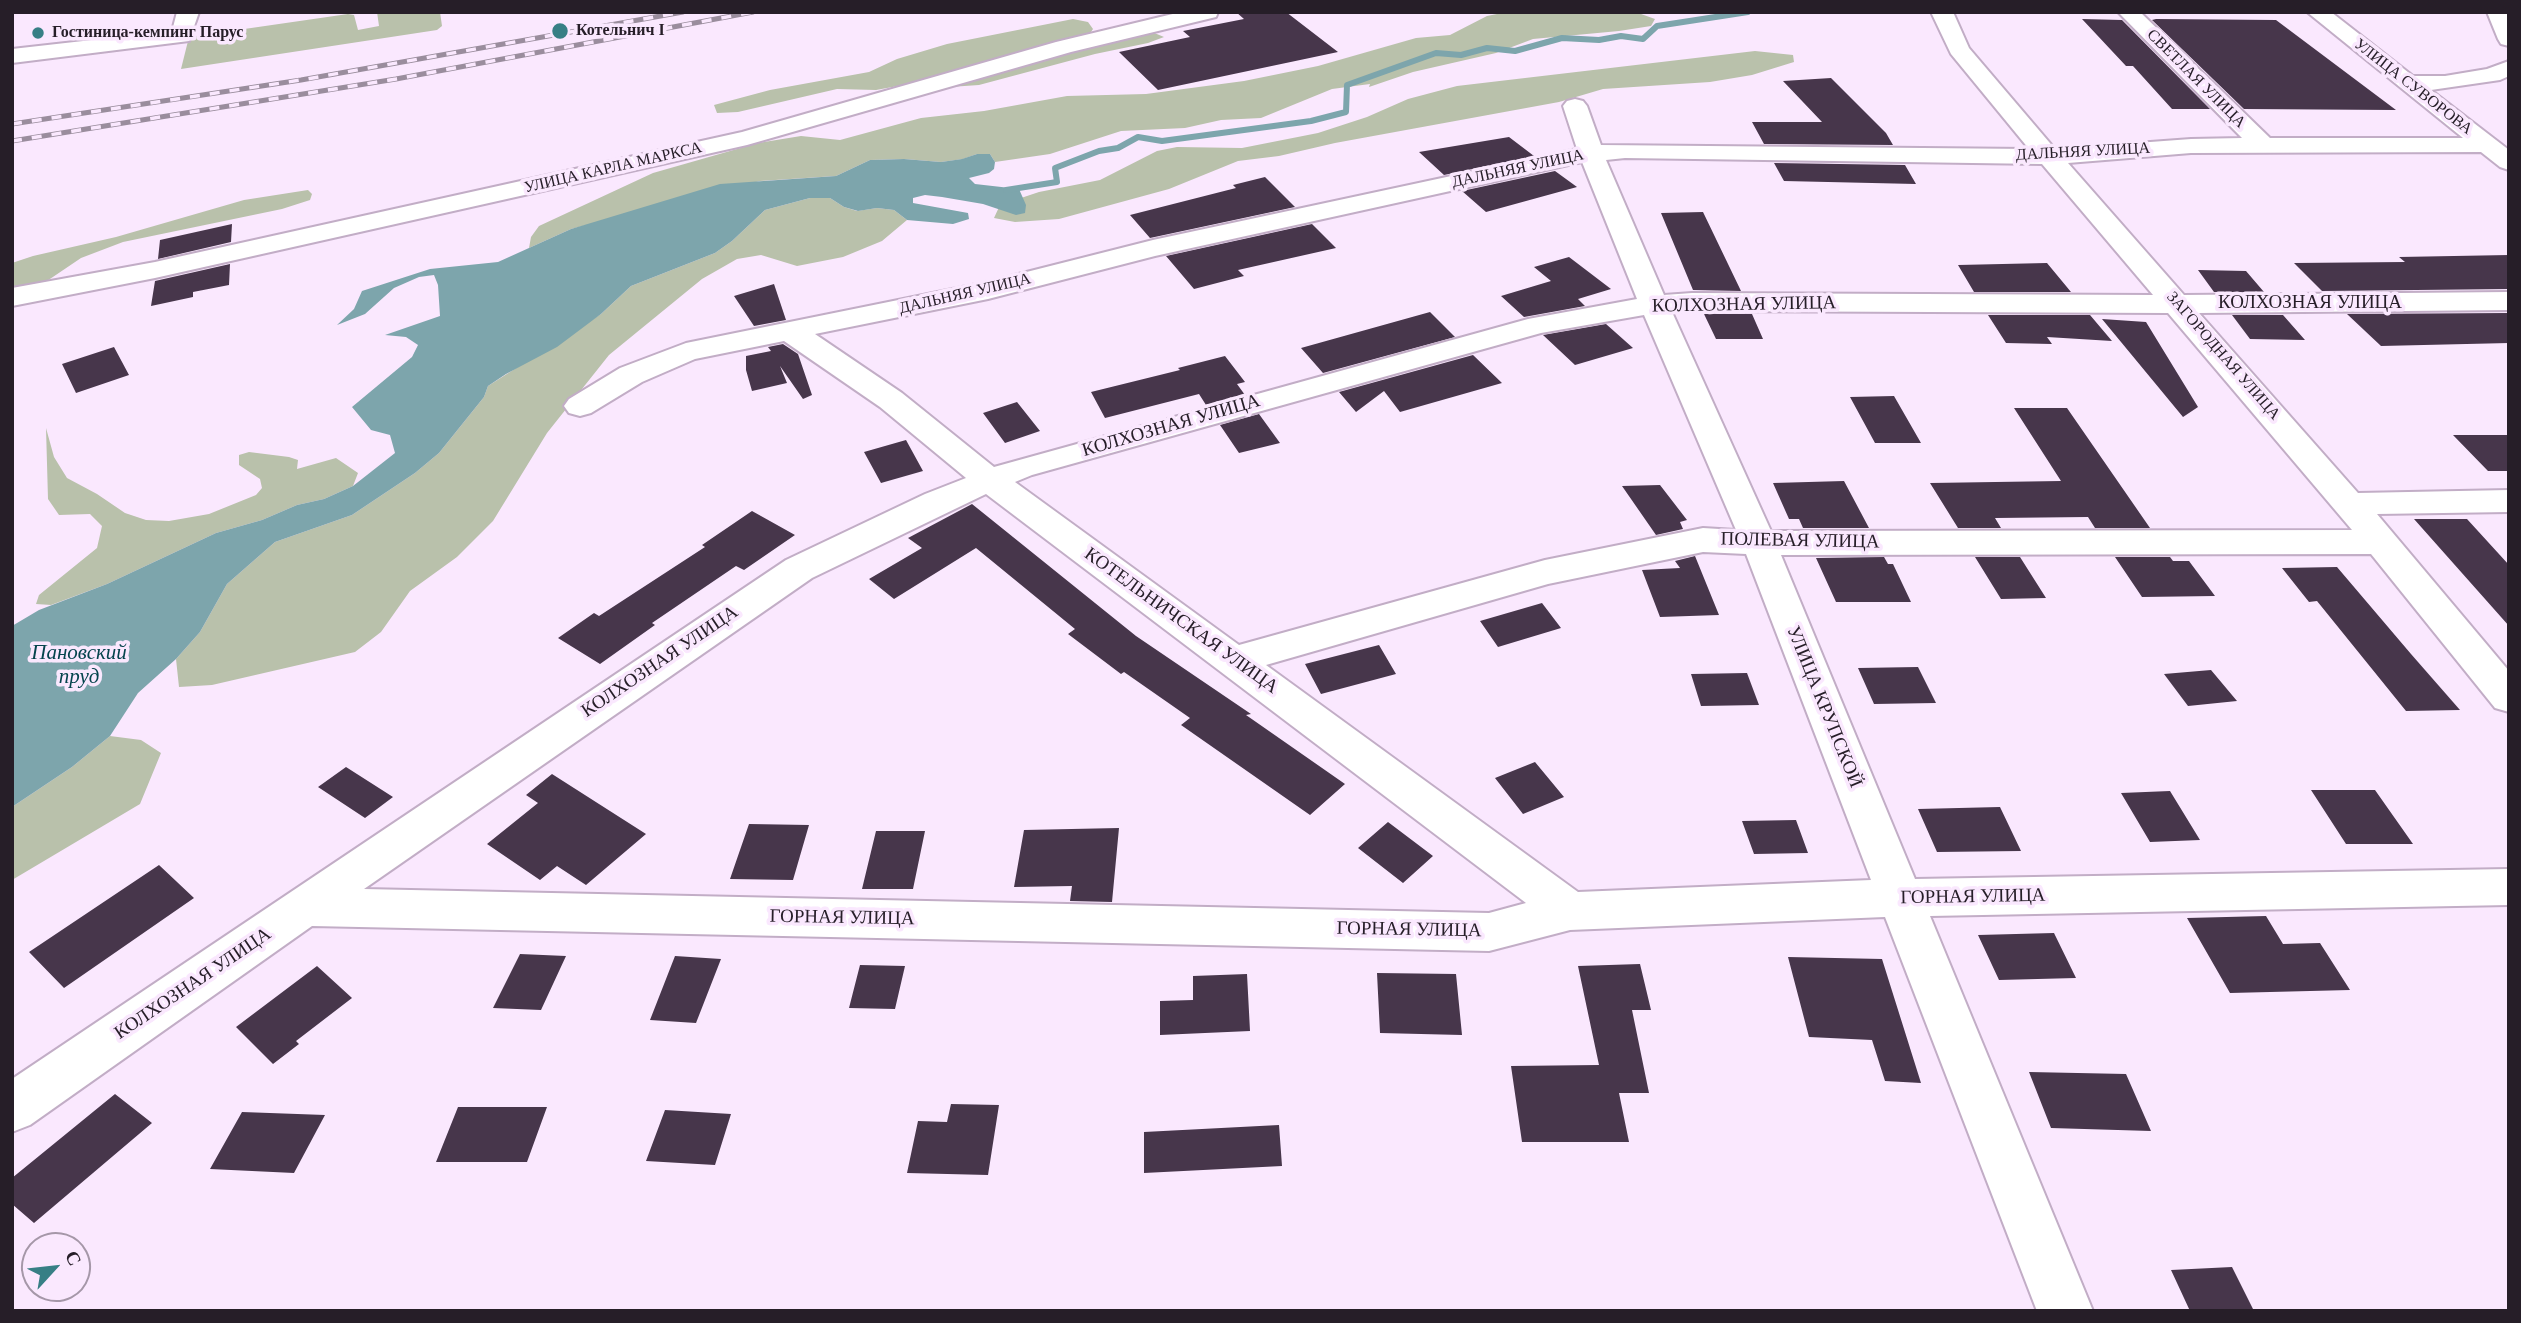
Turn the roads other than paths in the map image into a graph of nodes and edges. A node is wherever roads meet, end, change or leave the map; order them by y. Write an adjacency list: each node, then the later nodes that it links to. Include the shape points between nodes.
1 (188, 12): 8 (street, via 181,36)
2 (1208, 12): 17 (street, УЛИЦА КАРЛА МАРКСА, via 1064,47 747,138 155,270)
3 (1942, 12): 15 (street, ЗАГОРОДНАЯ УЛИЦА, via 1959,49)
4 (2128, 12): 13 (street, СВЕТЛАЯ УЛИЦА)
5 (2317, 12): 10 (street, УЛИЦА СУВОРОВА)
6 (2498, 12): 7 (street)
7 (2509, 39)
8 (12, 55)
9 (2509, 68): 10 (street, via 2445,83)
10 (2408, 83): 12 (street, УЛИЦА СУВОРОВА)
11 (1575, 106): 14 (street, УЛИЦА КРУПСКОЙ)
12 (2487, 145): 13 (street, ДАЛЬНЯЯ УЛИЦА); 16 (street, УЛИЦА СУВОРОВА)
13 (2264, 146): 15 (street, ДАЛЬНЯЯ УЛИЦА, via 2129,149)
14 (1591, 153): 15 (street, ДАЛЬНЯЯ УЛИЦА); 20 (street, УЛИЦА КРУПСКОЙ); 21 (street, ДАЛЬНЯЯ УЛИЦА)
15 (2047, 157): 19 (street, ЗАГОРОДНАЯ УЛИЦА)
16 (2509, 162)
17 (12, 297)
18 (2509, 301): 19 (street, КОЛХОЗНАЯ УЛИЦА)
19 (2179, 304): 20 (street, КОЛХОЗНАЯ УЛИЦА); 25 (street, ЗАГОРОДНАЯ УЛИЦА)
20 (1654, 305): 23 (street, КОЛХОЗНАЯ УЛИЦА, via 1538,326 1214,413); 27 (street, УЛИЦА КРУПСКОЙ)
21 (791, 332): 22 (street, ДАЛЬНЯЯ УЛИЦА, via 666,359); 23 (street, КОТЕЛЬНИЧСКАЯ УЛИЦА, via 891,400)
22 (580, 406)
23 (989, 480): 28 (street, КОТЕЛЬНИЧСКАЯ УЛИЦА); 32 (street, КОЛХОЗНАЯ УЛИЦА, via 799,569)
24 (2509, 501): 25 (street)
25 (2350, 503): 26 (street, ЗАГОРОДНАЯ УЛИЦА)
26 (2381, 542): 27 (street, ПОЛЕВАЯ УЛИЦА); 29 (street, ЗАГОРОДНАЯ УЛИЦА)
27 (1759, 543): 28 (street, ПОЛЕВАЯ УЛИЦА, via 1703,540 1545,572); 31 (street, УЛИЦА КРУПСКОЙ)
28 (1235, 660): 33 (street, КОТЕЛЬНИЧСКАЯ УЛИЦА)
29 (2509, 698)
30 (2509, 887): 31 (street, ГОРНАЯ УЛИЦА)
31 (1900, 898): 33 (street, ГОРНАЯ УЛИЦА); 35 (street, УЛИЦА КРУПСКОЙ)
32 (307, 907): 33 (street, ГОРНАЯ УЛИЦА, via 1489,932); 34 (street, КОЛХОЗНАЯ УЛИЦА)
33 (1570, 911)
34 (12, 1108)
35 (2066, 1311)

